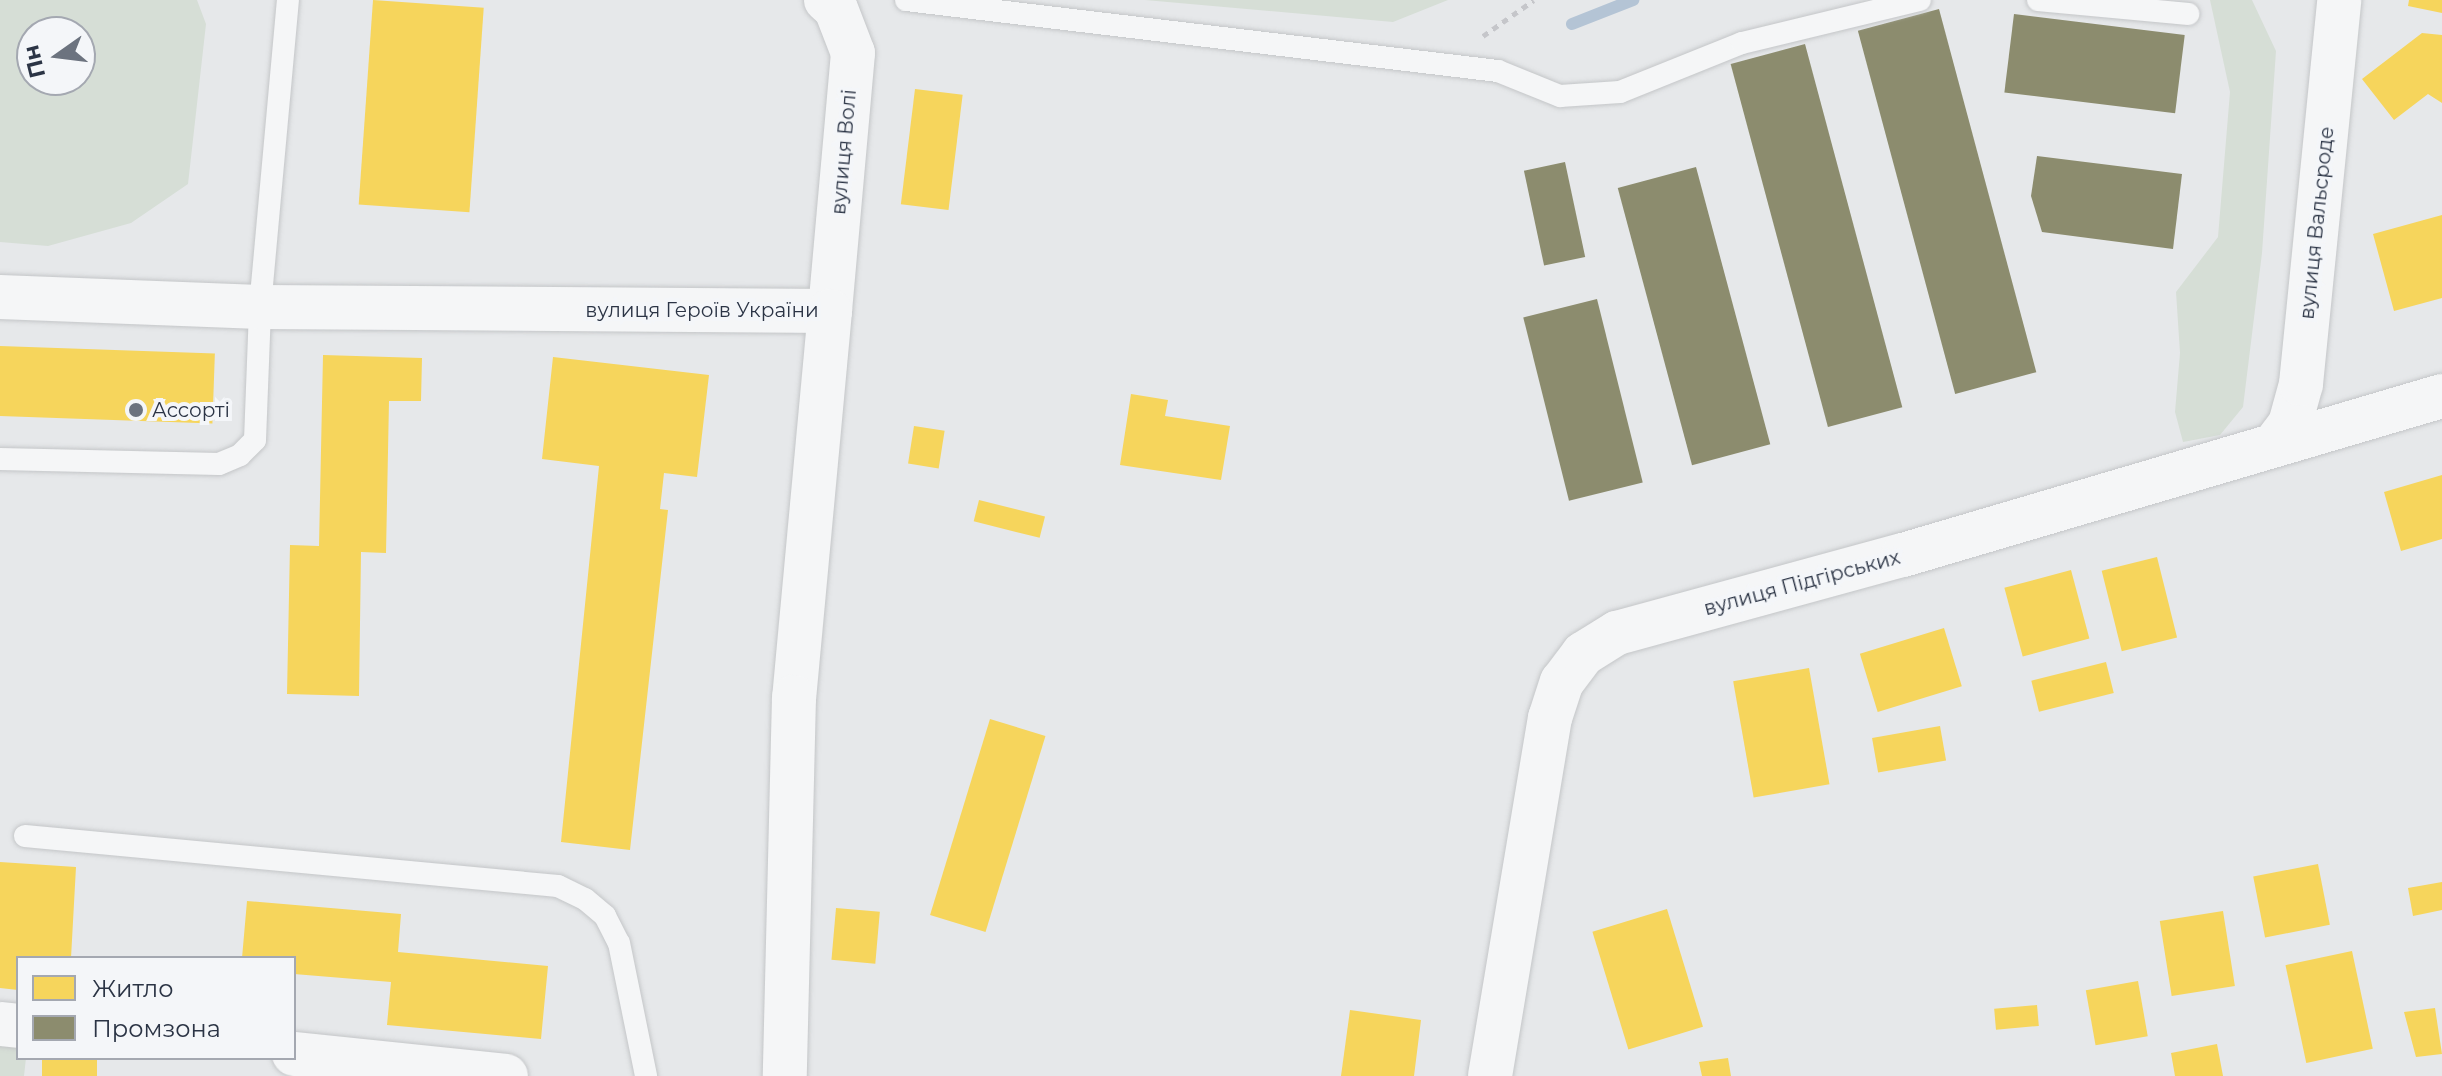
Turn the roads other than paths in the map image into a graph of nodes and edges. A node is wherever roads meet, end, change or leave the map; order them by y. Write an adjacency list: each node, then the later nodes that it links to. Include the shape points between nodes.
1 (288, 0): 9 (lane)
2 (906, 0): 3 (lane, via 1498,71 1560,96 1620,92 1742,43)
3 (1920, 0)
4 (2038, 0): 7 (lane)
5 (2339, 0): 12 (street, вулиця Вальсроде, via 2301,384 2290,424)
6 (841, 3): 10 (street, вулиця Волі, via 853,53)
7 (2188, 14)
8 (0, 297): 9 (street, вулиця Героїв України)
9 (260, 307): 10 (street, вулиця Героїв України); 13 (lane, via 255,440 240,455 219,464)
10 (830, 311): 18 (street, вулиця Героїв України, via 794,697)
11 (2442, 396): 12 (street, вулиця Підгірських)
12 (2278, 440): 19 (street, вулиця Підгірських, via 1903,555 1617,633 1583,654 1562,682 1550,718)
13 (0, 459)
14 (25, 836): 17 (lane, via 558,886 605,916 619,943)
15 (296, 1054): 16 (street)
16 (506, 1076)
17 (646, 1076)
18 (785, 1076)
19 (1490, 1076)

